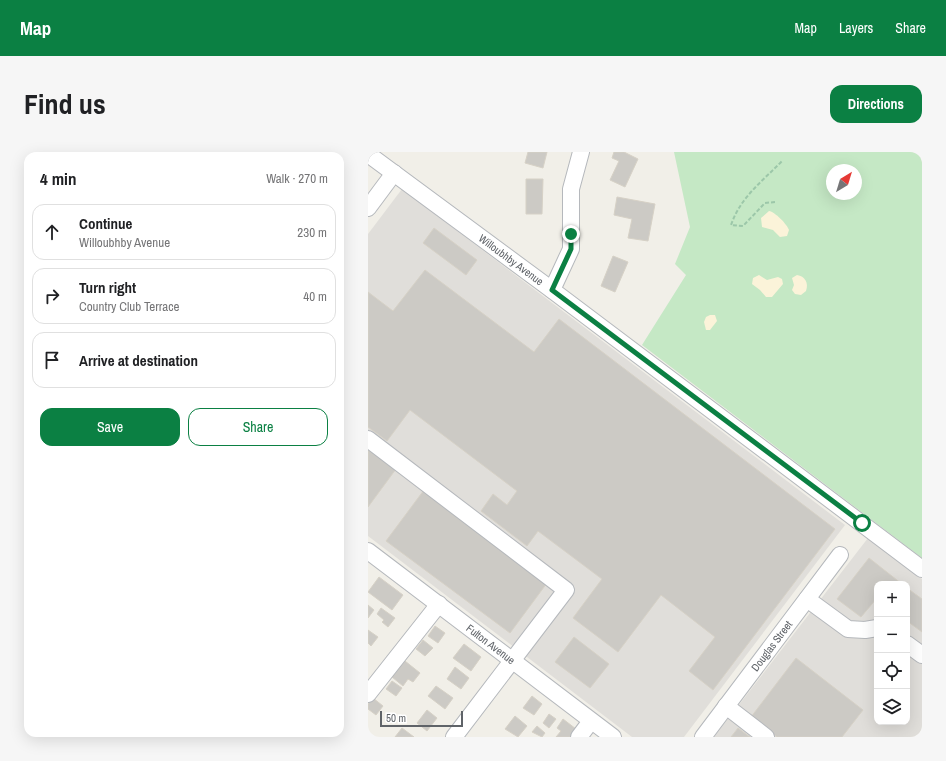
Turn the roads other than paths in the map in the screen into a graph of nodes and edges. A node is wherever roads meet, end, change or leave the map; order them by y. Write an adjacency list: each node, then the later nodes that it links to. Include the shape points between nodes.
1 (580, 152): 5 (street, via 571,189 571,249)
2 (368, 154): 3 (street, Willoubhby Avenue)
3 (394, 174): 4 (street); 5 (street, Willoubhby Avenue)
4 (368, 208)
5 (552, 290): 9 (street, Willoubhby Avenue)
6 (368, 439): 15 (street, via 566,590)
7 (368, 551): 11 (street, Fulton Avenue)
8 (840, 555): 10 (street, Douglas Street)
9 (922, 569)
10 (807, 599): 12 (street, via 848,628); 17 (street, Douglas Street)
11 (438, 604): 15 (street, Fulton Avenue); 16 (street)
12 (874, 628)
13 (910, 646): 14 (street)
14 (922, 655)
15 (513, 661): 18 (street, Fulton Avenue); 19 (street)
16 (368, 694)
17 (726, 706): 22 (street, Douglas Street); 23 (street)
18 (591, 721): 20 (street); 21 (street, Fulton Avenue)
19 (454, 737)
20 (579, 737)
21 (612, 737)
22 (703, 737)
23 (766, 737)

